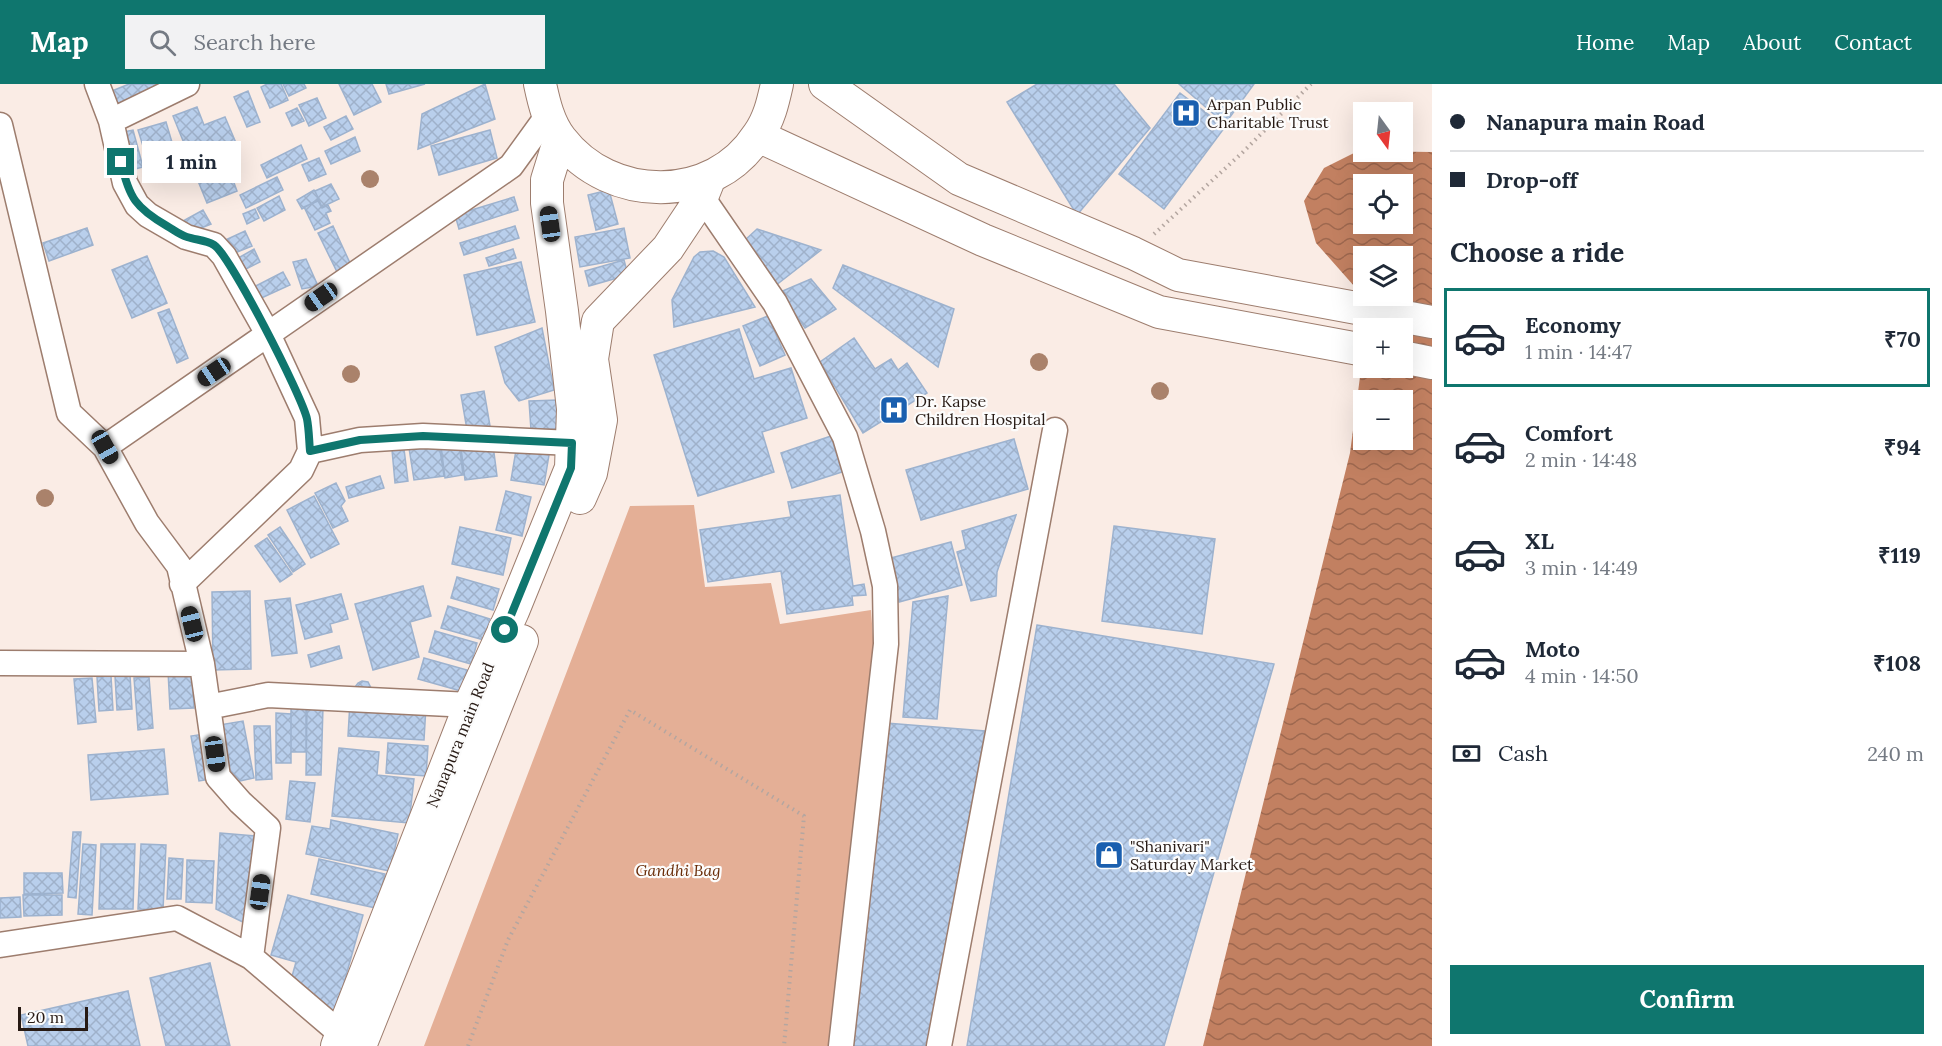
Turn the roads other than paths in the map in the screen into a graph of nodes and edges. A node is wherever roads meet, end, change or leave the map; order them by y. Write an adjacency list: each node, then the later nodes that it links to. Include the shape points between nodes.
1 (97, 84): 6 (street)
2 (187, 84): 6 (street)
3 (540, 84): 8 (main road)
4 (777, 84): 9 (main road, via 771,110)
5 (825, 84): 11 (main road, via 959,179 1178,275)
6 (111, 121): 12 (street, via 125,183 137,205 186,237 214,245 225,256)
7 (0, 125): 18 (street, via 69,413)
8 (554, 127): 10 (main road, via 583,163 612,180 645,188); 12 (street, via 511,166); 17 (main road, Nanapura main Road, via 547,203 573,409)
9 (758, 136): 10 (main road); 13 (main road, via 983,240 1159,312)
10 (706, 187): 27 (main road, Nanapura main Road, via 668,248 598,321 592,359 601,420 591,472); 28 (street, via 775,303 845,436 885,586 885,644)
11 (1432, 322)
12 (268, 334): 18 (street); 19 (street, via 307,418)
13 (1353, 348)
14 (1413, 359): 15 (main road)
15 (1432, 363)
16 (1055, 430): 29 (street)
17 (572, 443): 19 (street, via 423,436 360,440); 23 (main road, Nanapura main Road, via 571,468)
18 (105, 447): 20 (street, via 147,523 179,566)
19 (310, 451): 20 (street, via 301,470)
20 (182, 584): 22 (street)
21 (0, 663): 22 (street)
22 (202, 664): 24 (street)
23 (470, 705): 24 (street, via 268,695); 27 (main road, Nanapura main Road)
24 (208, 706): 26 (street, via 218,777 268,828)
25 (0, 945): 26 (street, via 177,918)
26 (251, 957): 27 (street)
27 (346, 1042)
28 (841, 1046)
29 (939, 1046)

